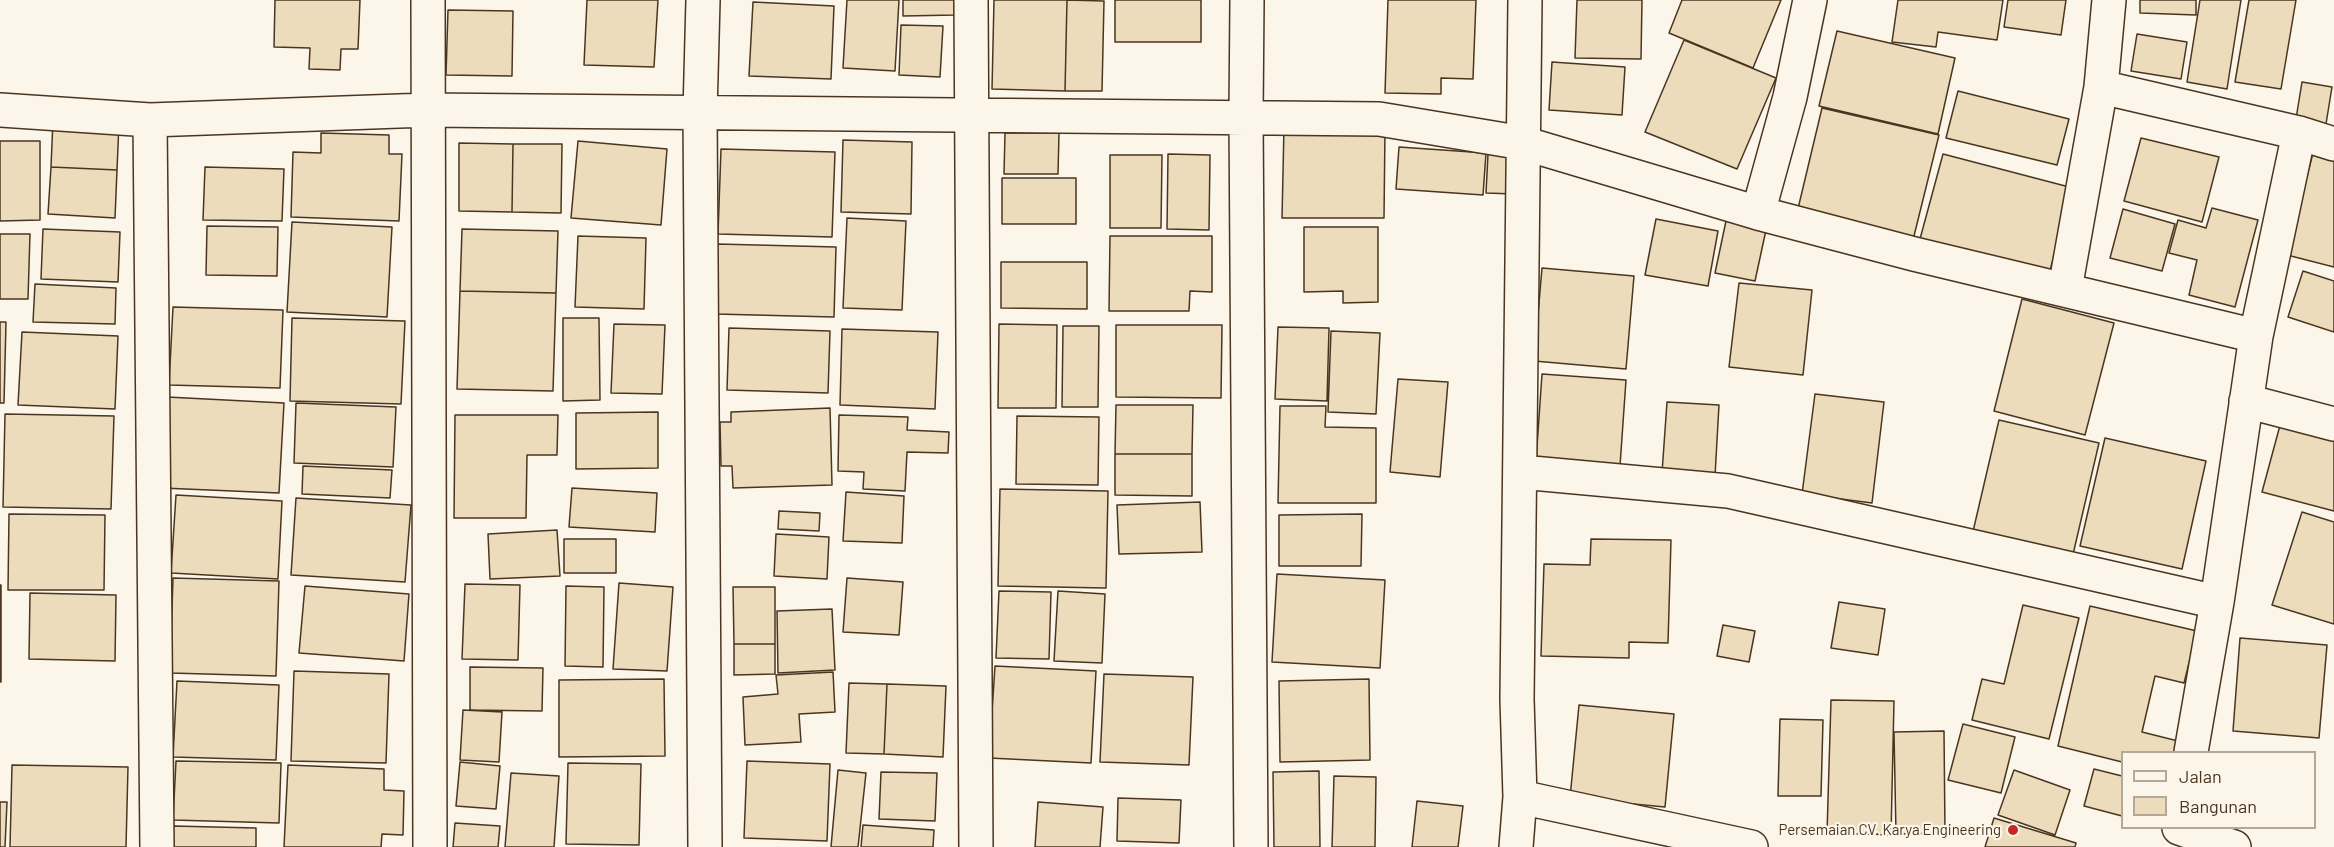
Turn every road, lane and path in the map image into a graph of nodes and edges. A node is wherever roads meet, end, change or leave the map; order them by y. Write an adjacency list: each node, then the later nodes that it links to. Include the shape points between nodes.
1 (428, 0): 10 (street)
2 (703, 0): 11 (street)
3 (971, 0): 12 (street)
4 (1247, 0): 13 (street)
5 (1525, 0): 16 (street)
6 (1810, 0): 18 (street, via 1790,98)
7 (2109, 0): 8 (street)
8 (2102, 87): 15 (street); 19 (street)
9 (0, 110): 14 (street)
10 (428, 110): 11 (street); 14 (street); 30 (street)
11 (700, 113): 12 (street); 31 (street)
12 (971, 116): 13 (street); 32 (street)
13 (1246, 116): 16 (street, via 1379,119); 33 (street)
14 (150, 120): 29 (street)
15 (2299, 133): 17 (street); 20 (street)
16 (1523, 143): 18 (street); 23 (street)
17 (2334, 144)
18 (1758, 213): 19 (street)
19 (2065, 289): 20 (street)
20 (2256, 336): 21 (street)
21 (2246, 401): 22 (street); 24 (street)
22 (2334, 424)
23 (1521, 472): 24 (street, via 1728,491); 26 (street, via 1517,699)
24 (2217, 602): 25 (street)
25 (2191, 751)
26 (1520, 797): 34 (street); 35 (street)
27 (2179, 829): 36 (street)
28 (2182, 829): 37 (street)
29 (157, 847)
30 (430, 847)
31 (705, 847)
32 (976, 847)
33 (1251, 847)
34 (1516, 847)
35 (1751, 847)
36 (2172, 847)
37 (2234, 847)

